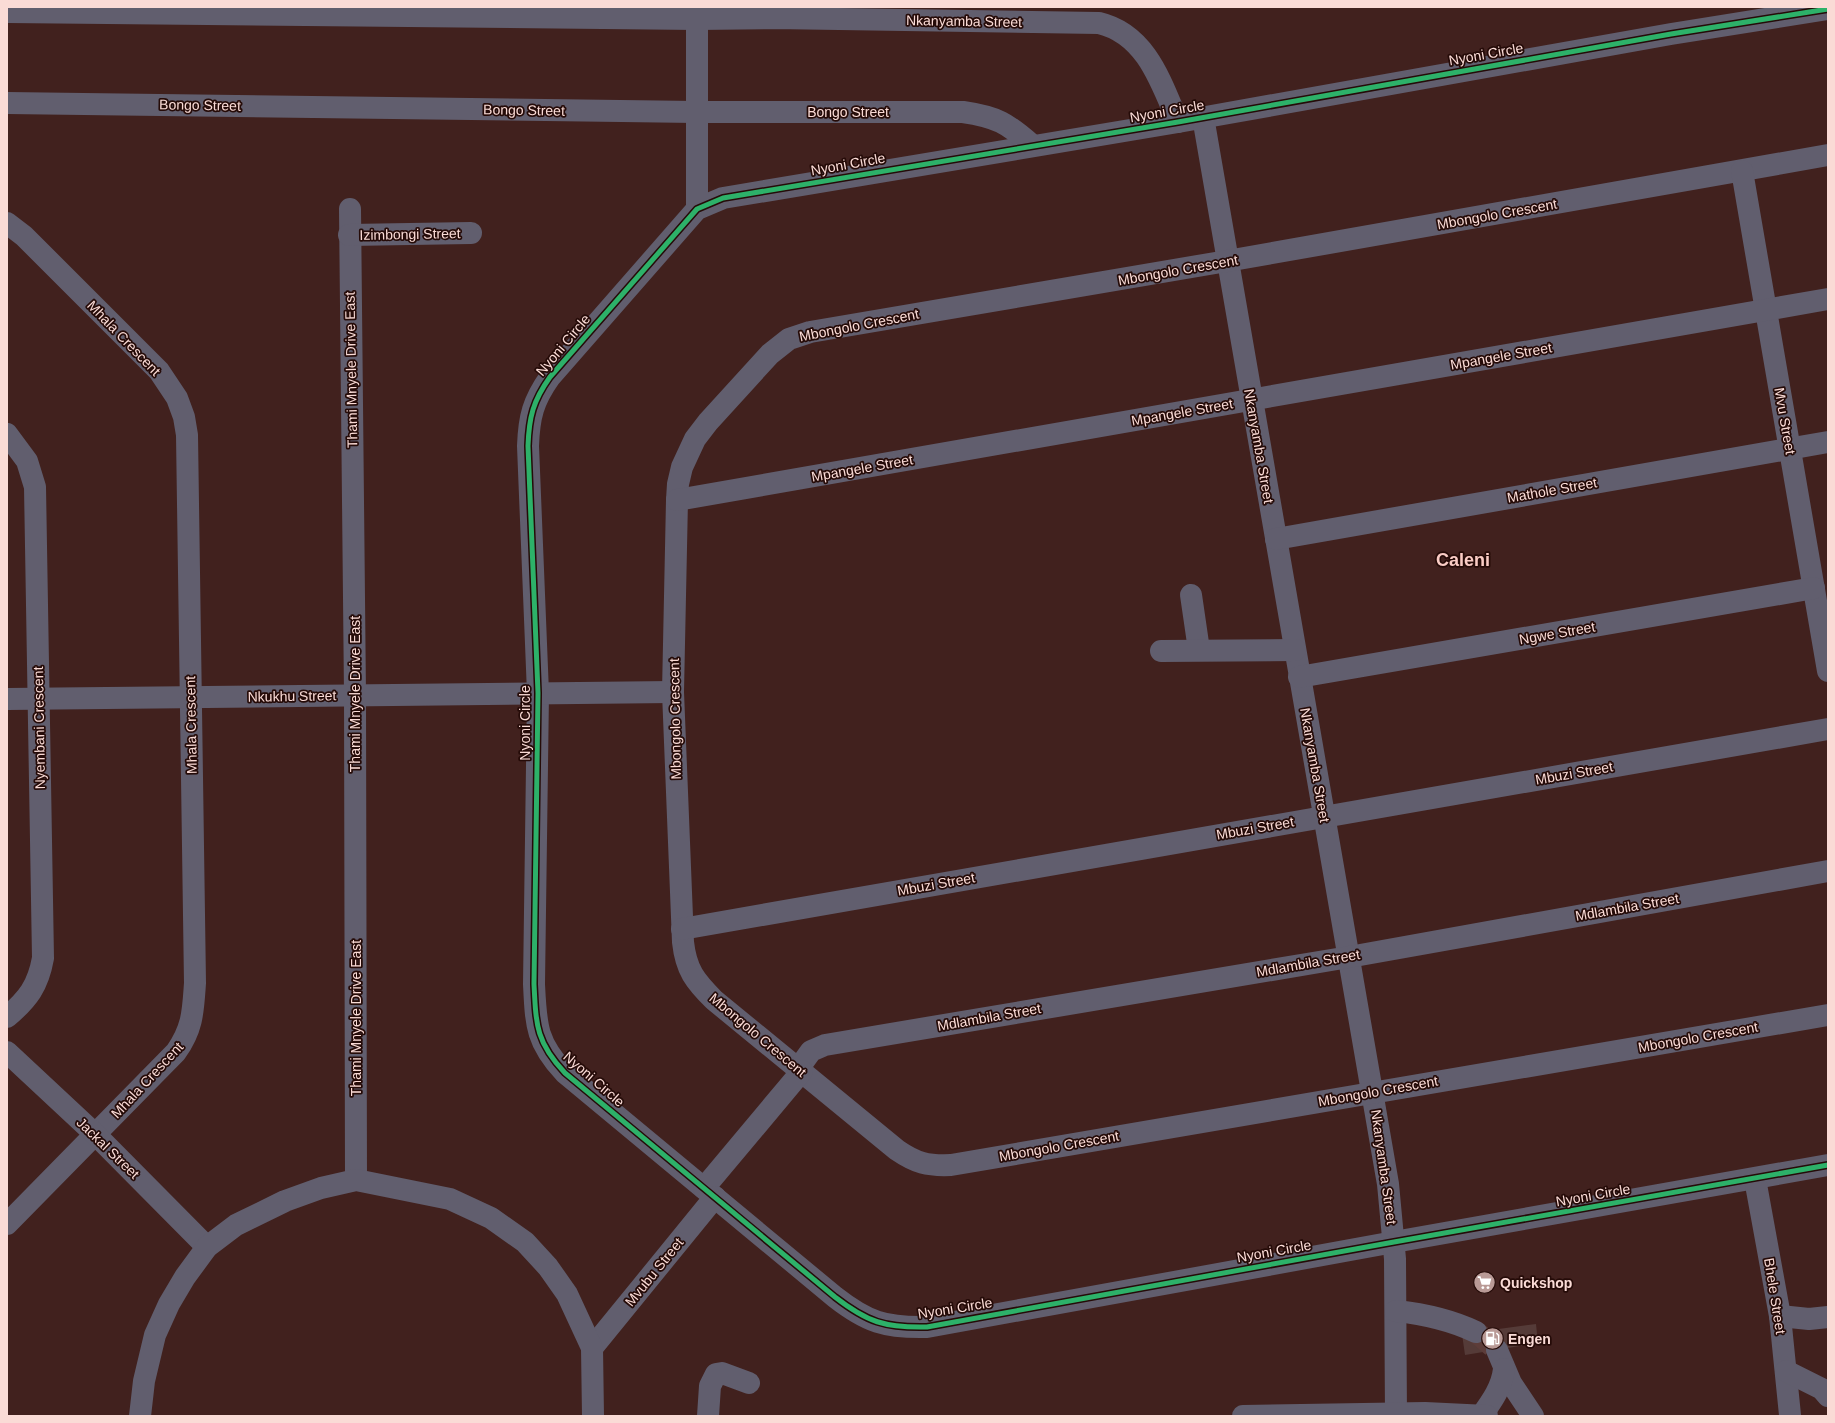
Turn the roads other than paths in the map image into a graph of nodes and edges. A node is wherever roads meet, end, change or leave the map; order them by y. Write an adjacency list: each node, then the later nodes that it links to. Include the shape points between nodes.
1 (1828, 9): 6 (street, Nyoni Circle, via 1671,34)
2 (7, 12): 3 (street, Nkanyamba Street)
3 (697, 13): 5 (street); 7 (street, Nkanyamba Street, via 774,18 1098,23 1126,34 1139,46 1154,69)
4 (7, 103): 5 (street, Bongo Street)
5 (696, 112): 8 (street, Bongo Street, via 963,112 999,120 1012,127); 12 (street)
6 (1203, 117): 7 (street, Nyoni Circle); 16 (street, Nkanyamba Street)
7 (1178, 122): 8 (street, Nyoni Circle)
8 (1032, 145): 12 (street, Nyoni Circle, via 742,194 716,200)
9 (1828, 155): 10 (street, Mbongolo Crescent)
10 (1742, 171): 16 (street, Mbongolo Crescent); 18 (street, Mvu Street)
11 (350, 209): 15 (street, Thami Mnyele Drive East)
12 (697, 209): 33 (street, Nyoni Circle, via 550,377 539,393 530,416 528,446)
13 (7, 223): 35 (street, Mhala Crescent, via 24,236 159,371 177,398 187,435)
14 (471, 233): 15 (street, Izimbongi Street)
15 (350, 235): 34 (street, Thami Mnyele Drive East)
16 (1226, 261): 19 (street, Nkanyamba Street); 23 (street, Mbongolo Crescent, via 810,332 789,339 770,354 737,388 695,439 680,474)
17 (1828, 299): 18 (street, Mpangele Street)
18 (1765, 310): 19 (street, Mpangele Street); 22 (street, Mvu Street)
19 (1251, 400): 23 (street, Mpangele Street); 24 (street, Nkanyamba Street)
20 (7, 434): 37 (street, Nyembani Crescent, via 27,461 35,487)
21 (1828, 442): 22 (street, Mathole Street)
22 (1790, 448): 24 (street, Mathole Street); 25 (street, Mvu Street)
23 (677, 500): 32 (street, Mbongolo Crescent)
24 (1276, 539): 28 (street, Nkanyamba Street)
25 (1814, 588): 30 (street, Mvu Street); 31 (street, Ngwe Street)
26 (1191, 595): 27 (street)
27 (1199, 650): 28 (street); 29 (street)
28 (1295, 650): 31 (street, Nkanyamba Street)
29 (1161, 651)
30 (1828, 671)
31 (1299, 677): 39 (street, Nkanyamba Street)
32 (673, 692): 33 (street, Nkukhu Street); 41 (street, Mbongolo Crescent)
33 (538, 693): 34 (street, Nkukhu Street); 54 (street, Nyoni Circle, via 534,984 540,1035 552,1059 565,1073)
34 (355, 695): 35 (street, Nkukhu Street); 53 (street, Thami Mnyele Drive East)
35 (191, 698): 37 (street, Nkukhu Street); 50 (street, Mhala Crescent, via 195,982 190,1026 176,1052)
36 (7, 699): 37 (street, Nkukhu Street)
37 (39, 699): 44 (street, Nyembani Crescent, via 43,958 36,985)
38 (1828, 729): 39 (street, Mbuzi Street)
39 (1324, 816): 41 (street, Mbuzi Street); 42 (street, Nkanyamba Street)
40 (1828, 871): 42 (street, Mdlambila Street)
41 (682, 929): 45 (street, Mbongolo Crescent, via 684,956 693,978 714,1000)
42 (1349, 957): 46 (street, Mdlambila Street, via 829,1044); 49 (street, Nkanyamba Street)
43 (1828, 1015): 49 (street, Mbongolo Crescent)
44 (7, 1017)
45 (770, 1044): 46 (street); 48 (street, Mbongolo Crescent)
46 (811, 1051): 48 (street)
47 (7, 1052): 50 (street, Jackal Street)
48 (800, 1070): 49 (street, Mbongolo Crescent, via 896,1150 918,1163 930,1165 951,1165); 54 (street, Mvubu Street)
49 (1372, 1092): 56 (street, Nkanyamba Street, via 1388,1184)
50 (96, 1135): 55 (street, Mhala Crescent); 57 (street, Jackal Street)
51 (1828, 1166): 52 (street, Nyoni Circle)
52 (1755, 1179): 56 (street, Nyoni Circle); 59 (street, Bhele Street)
53 (356, 1180): 57 (street, via 321,1188 285,1201 236,1226); 62 (street, via 450,1199 506,1228 525,1242 559,1280)
54 (709, 1192): 56 (street, Nyoni Circle, via 852,1310 872,1321 913,1327 927,1327); 62 (street, Mvubu Street)
55 (7, 1224)
56 (1394, 1242): 58 (street, Nkanyamba Street)
57 (207, 1246): 68 (street, via 169,1304 155,1336 144,1381)
58 (1396, 1311): 61 (street, via 1440,1318); 66 (street, Nkanyamba Street)
59 (1780, 1316): 60 (street); 63 (street, Bhele Street)
60 (1828, 1317)
61 (1476, 1332)
62 (592, 1348): 69 (street)
63 (1786, 1371): 65 (street, via 1822,1389); 67 (street, Bhele Street)
64 (749, 1383): 70 (street, via 722,1373 716,1374 710,1386)
65 (1828, 1396)
66 (1396, 1415): 71 (street); 72 (street)
67 (1790, 1415)
68 (140, 1416)
69 (593, 1416)
70 (708, 1416)
71 (1243, 1416)
72 (1484, 1416): 73 (street, via 1503,1377 1500,1359 1517,1394)
73 (1533, 1416)

